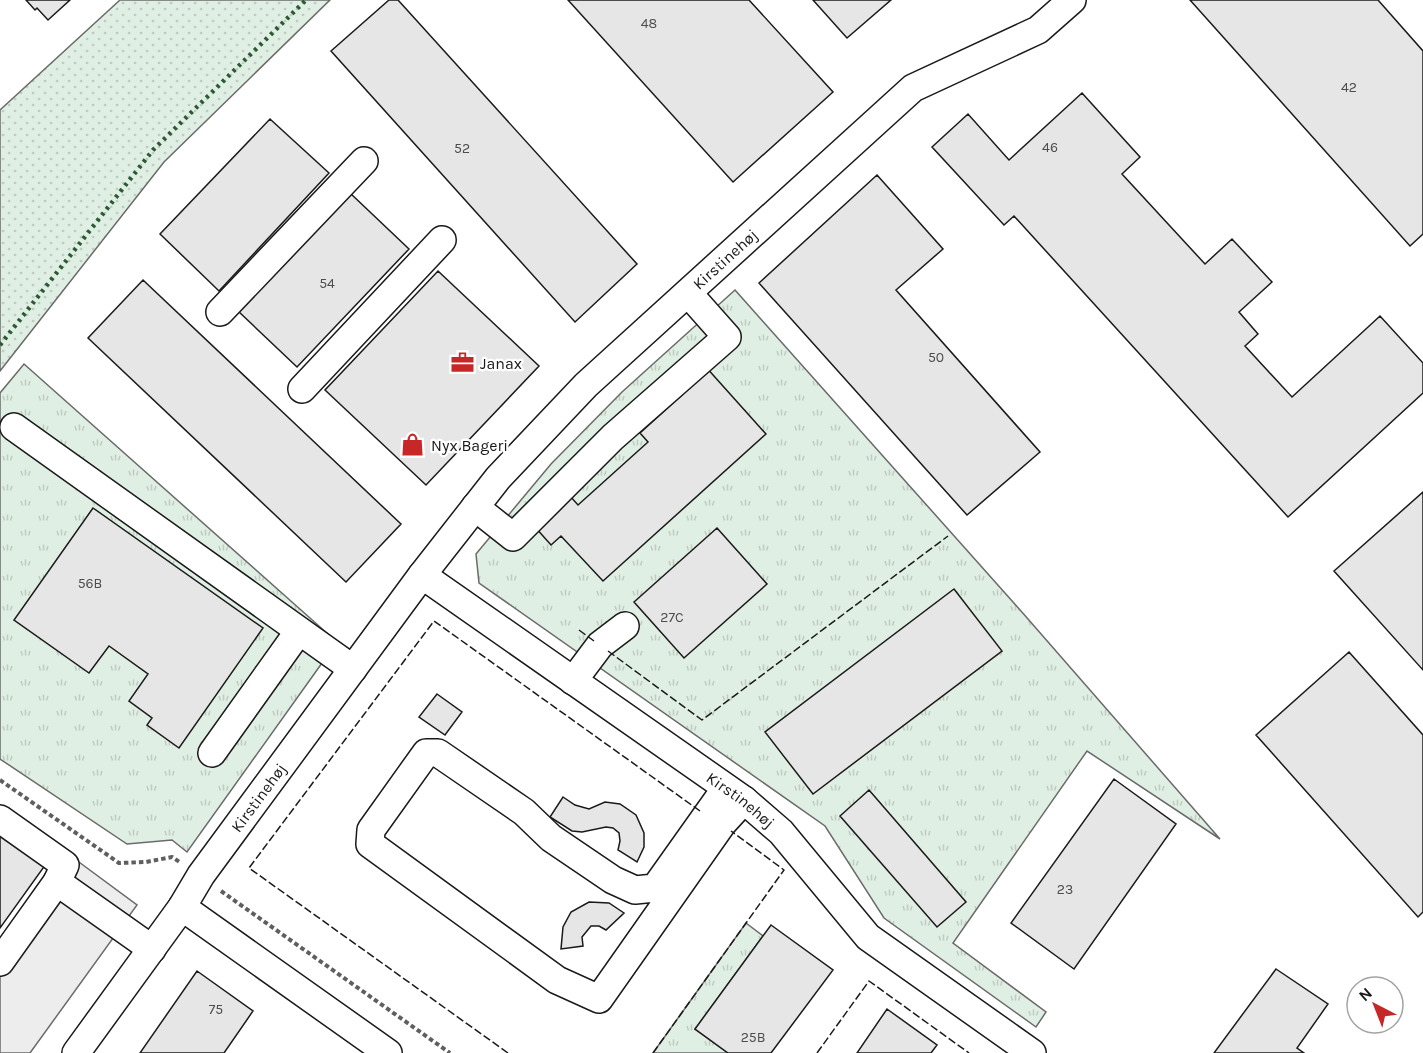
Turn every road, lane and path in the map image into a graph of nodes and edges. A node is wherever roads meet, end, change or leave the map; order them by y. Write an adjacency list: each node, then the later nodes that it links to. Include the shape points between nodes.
1 (1072, 0): 4 (street, Kirstinehøj, via 1038,30 913,88)
2 (364, 161): 5 (street)
3 (442, 240): 6 (street)
4 (688, 293): 8 (street, Kirstinehøj, via 586,385); 8 (street, via 727,337 613,437 513,537)
5 (220, 312)
6 (302, 389)
7 (14, 427): 11 (street)
8 (475, 507): 9 (street, Kirstinehøj)
9 (422, 575): 12 (street, Kirstinehøj); 13 (street, Kirstinehøj)
10 (625, 626): 13 (street, via 600,645)
11 (299, 631): 12 (street); 14 (street)
12 (353, 669): 18 (street, Kirstinehøj)
13 (573, 681): 16 (street, Kirstinehøj)
14 (212, 753)
15 (0, 780): 18 (path, via 119,863 172,857)
16 (735, 794): 16 (street, via 655,888 635,890 613,880 551,838 524,812 438,753 426,753 371,830 370,844 557,980 599,999 722,825); 26 (street, Kirstinehøj, via 781,832 868,937)
17 (0, 819): 19 (street, via 65,865)
18 (201, 875): 20 (street, Kirstinehøj); 25 (path)
19 (57, 882): 21 (street); 22 (street)
20 (182, 907): 21 (street, Kirstinehøj); 24 (street)
21 (152, 949): 23 (street, Kirstinehøj)
22 (0, 962)
23 (76, 1053)
24 (388, 1053)
25 (450, 1053)
26 (1032, 1053)

